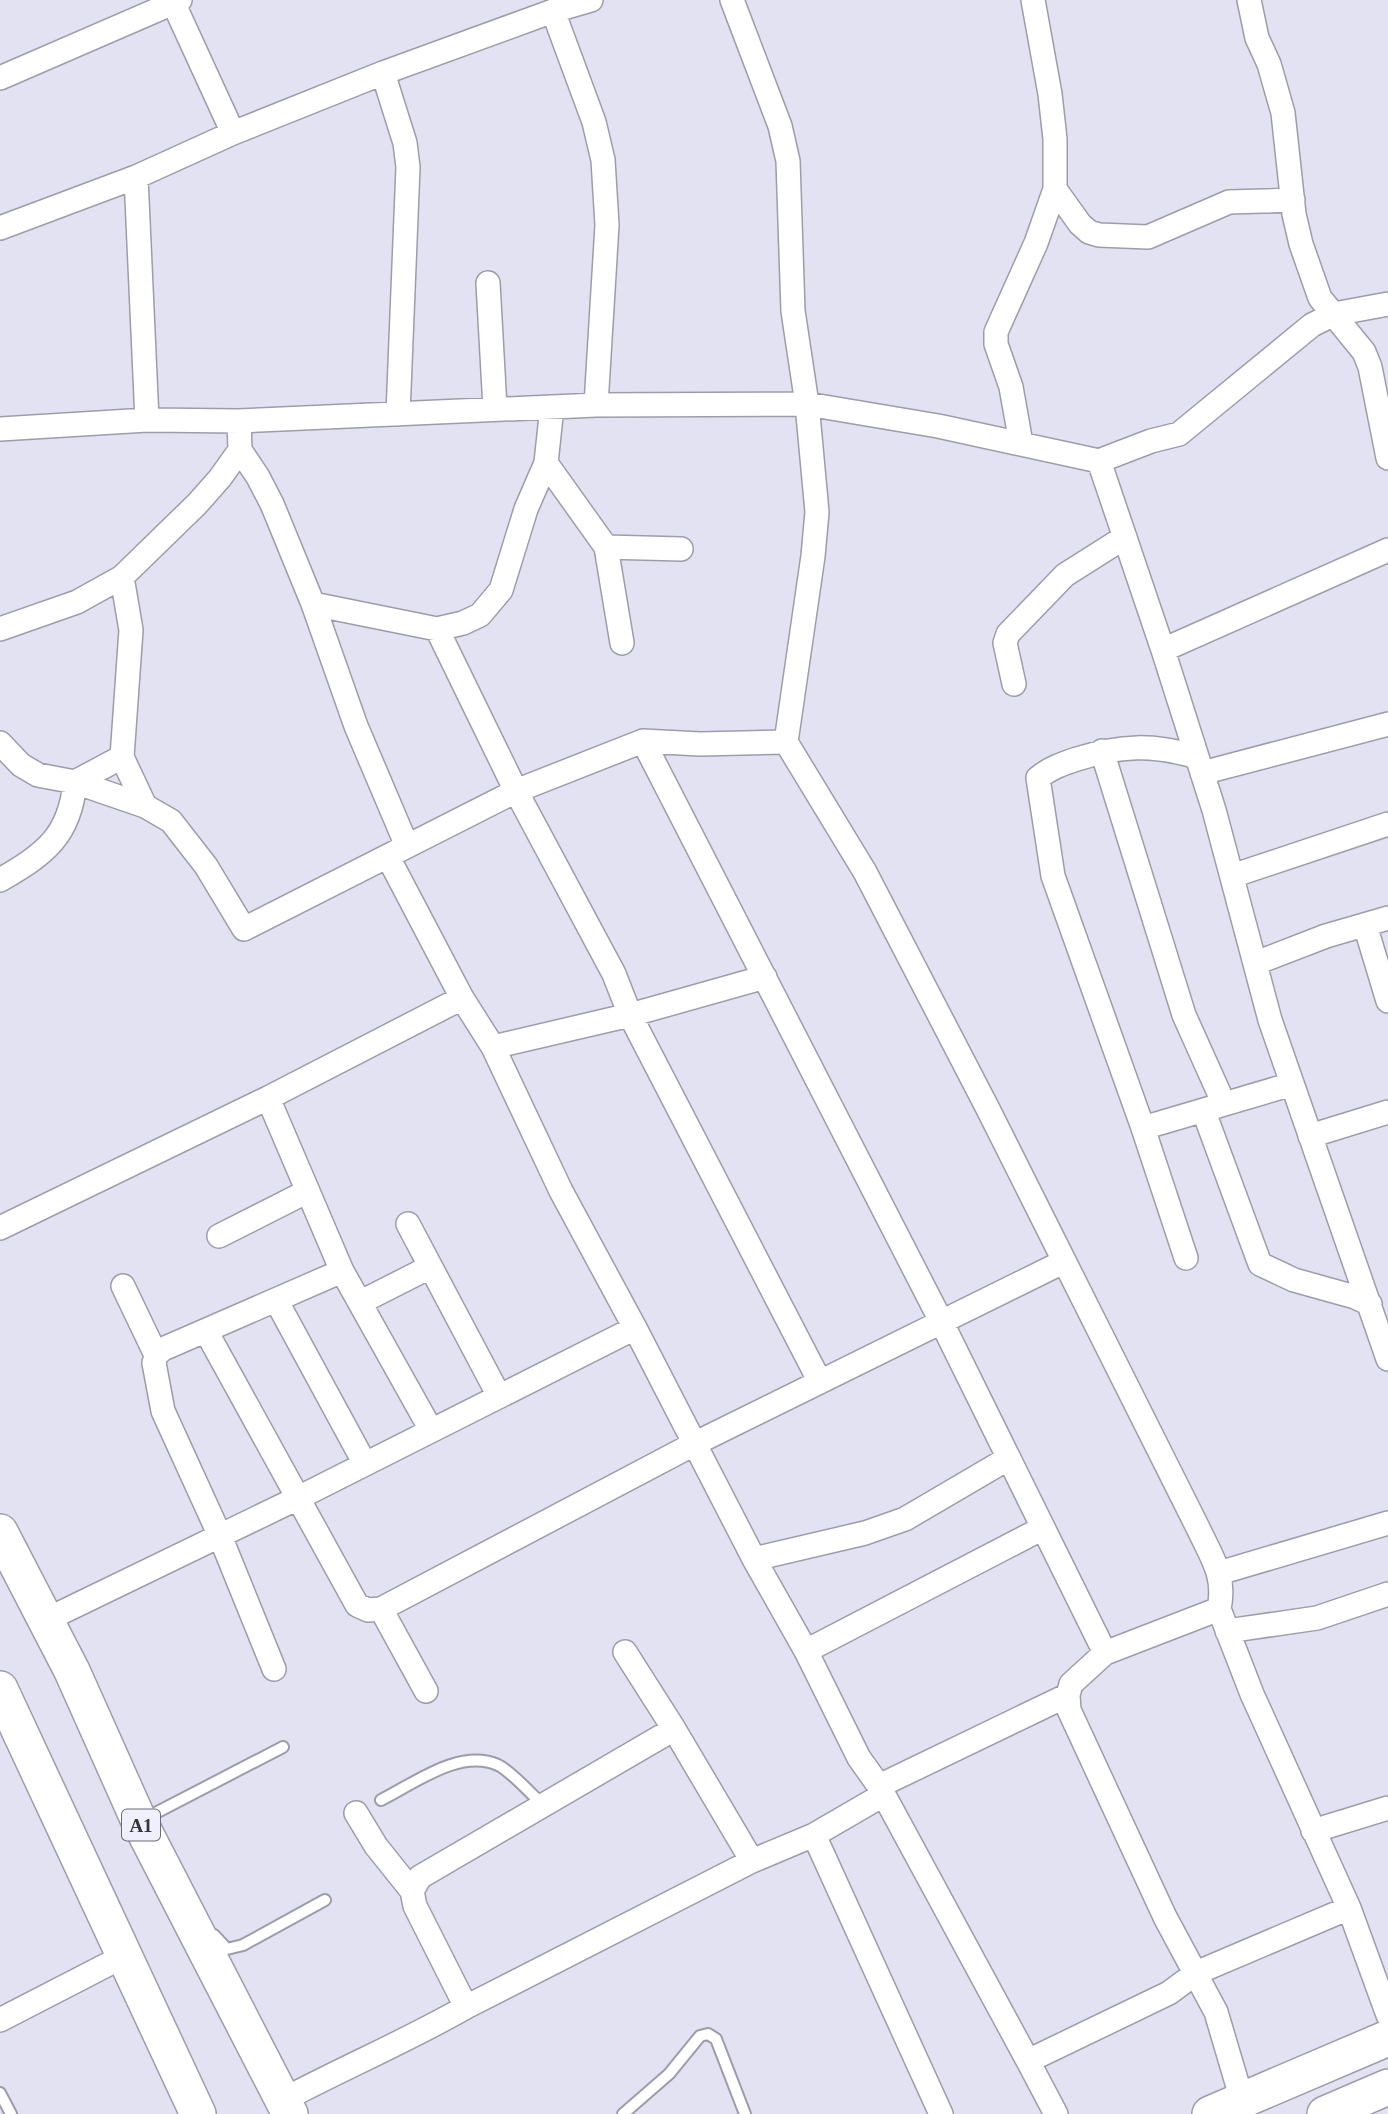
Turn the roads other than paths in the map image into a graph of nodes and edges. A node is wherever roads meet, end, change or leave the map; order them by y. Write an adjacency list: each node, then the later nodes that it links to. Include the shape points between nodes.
1 (591, 0): 6 (street)
2 (732, 0): 17 (street, via 780,126 788,161 793,311)
3 (1033, 0): 11 (street, via 1050,94)
4 (1249, 0): 12 (street, via 1283,113)
5 (175, 1): 8 (street); 9 (street)
6 (553, 11): 7 (street); 18 (street, via 594,122 603,160 607,225)
7 (383, 73): 9 (street); 21 (street, via 408,167)
8 (0, 78)
9 (233, 133): 10 (street)
10 (136, 177): 13 (street); 22 (street)
11 (1055, 189): 12 (street, via 1089,232 1148,237 1229,202); 25 (street, via 996,332)
12 (1293, 200): 16 (street, via 1301,244 1320,298)
13 (0, 228)
14 (488, 283): 20 (street)
15 (1388, 304): 16 (street)
16 (1334, 314): 27 (street, via 1370,367); 28 (street, via 1303,331 1179,434)
17 (807, 404): 18 (street); 25 (street); 43 (street, via 817,512)
18 (596, 405): 19 (street)
19 (552, 407): 20 (street); 29 (street)
20 (495, 408): 21 (street)
21 (398, 414): 23 (street)
22 (147, 420): 23 (street); 24 (street)
23 (239, 421): 26 (street)
24 (0, 429)
25 (1021, 443): 28 (street)
26 (240, 450): 34 (street, via 197,504); 35 (street, via 272,504)
27 (1388, 458)
28 (1098, 461): 30 (street)
29 (546, 463): 31 (street); 37 (street, via 501,590 480,615)
30 (1125, 537): 39 (street); 40 (street, via 1065,575 1009,634 1005,643)
31 (606, 547): 32 (street); 38 (street)
32 (681, 549)
33 (1388, 550): 39 (street)
34 (122, 577): 36 (street, via 77,602); 46 (street, via 131,630)
35 (313, 604): 37 (street); 52 (street)
36 (0, 629)
37 (437, 629): 49 (street)
38 (622, 643)
39 (1163, 650): 47 (street)
40 (1014, 684)
41 (1388, 724): 47 (street)
42 (643, 741): 43 (street); 49 (street); 58 (street)
43 (786, 742): 74 (street, via 865,872)
44 (0, 743): 48 (street, via 38,775)
45 (1102, 751): 47 (street, via 1139,746 1170,749); 65 (street); 67 (street, via 1050,768 1038,778 1053,876)
46 (122, 757): 48 (street); 50 (street)
47 (1200, 765): 53 (street)
48 (75, 782): 50 (street); 54 (street, via 70,813 57,837 41,854)
49 (516, 790): 52 (street); 61 (street, via 614,974)
50 (145, 806): 52 (street, via 171,821 206,866 244,929)
51 (1388, 824): 53 (street)
52 (397, 851): 59 (street)
53 (1232, 876): 57 (street)
54 (0, 880)
55 (1388, 918): 56 (street)
56 (1365, 925): 57 (street); 60 (street)
57 (1256, 963): 63 (street)
58 (765, 977): 61 (street); 81 (street)
59 (462, 998): 62 (street); 64 (street)
60 (1388, 1001)
61 (630, 1015): 62 (street); 87 (street)
62 (493, 1047): 82 (street, via 561,1191)
63 (1292, 1084): 65 (street); 68 (street)
64 (268, 1098): 69 (street); 71 (street)
65 (1214, 1108): 67 (street); 80 (street, via 1260,1265)
66 (1388, 1112): 68 (street)
67 (1143, 1128): 73 (street)
68 (1310, 1136): 80 (street)
69 (308, 1191): 72 (street); 76 (street)
70 (408, 1224): 75 (street)
71 (0, 1228)
72 (219, 1236)
73 (1186, 1258)
74 (1063, 1262): 81 (street); 99 (street)
75 (430, 1267): 79 (street); 88 (street)
76 (342, 1271): 78 (street); 79 (street)
77 (123, 1286): 85 (street)
78 (276, 1300): 83 (street); 92 (street)
79 (360, 1302): 89 (street)
80 (1370, 1304): 84 (street)
81 (942, 1323): 87 (street); 91 (street)
82 (635, 1328): 88 (street); 90 (street)
83 (206, 1331): 85 (street); 93 (street)
84 (1384, 1332): 86 (street)
85 (156, 1355): 97 (street, via 155,1377 163,1410)
86 (1388, 1359)
87 (820, 1382): 90 (street)
88 (499, 1396): 89 (street)
89 (431, 1430): 92 (street)
90 (694, 1444): 98 (street); 101 (street)
91 (1009, 1458): 95 (street); 98 (street, via 905,1518)
92 (365, 1464): 93 (street)
93 (298, 1498): 97 (street); 101 (street, via 357,1605)
94 (1388, 1523): 99 (street)
95 (1043, 1528): 105 (street); 107 (street)
96 (0, 1532): 103 (main road, A1)
97 (219, 1536): 103 (street); 108 (street)
98 (754, 1559): 105 (street)
99 (1219, 1573): 102 (street, via 1223,1591)
100 (1388, 1594): 104 (street, via 1317,1618)
101 (381, 1609): 110 (street)
102 (1219, 1609): 104 (street); 107 (street)
103 (46, 1620): 119 (main road, A1)
104 (1227, 1631): 120 (street)
105 (806, 1651): 114 (street, via 859,1758)
106 (625, 1652): 112 (street)
107 (1105, 1653): 111 (street, via 1071,1684)
108 (274, 1669)
109 (0, 1689): 126 (main road)
110 (426, 1691)
111 (1068, 1695): 114 (street); 127 (street, via 1069,1710 1165,1917)
112 (674, 1729): 116 (street); 122 (street)
113 (283, 1747): 119 (lane)
114 (881, 1790): 121 (street); 132 (street)
115 (382, 1800): 116 (lane, via 446,1767 477,1759 500,1766)
116 (543, 1805): 123 (street, via 420,1877)
117 (1388, 1808): 120 (street)
118 (356, 1812): 123 (street)
119 (143, 1819): 124 (lane, via 204,1920 227,1949 243,1945); 136 (main road, A1)
120 (1313, 1831): 125 (street)
121 (814, 1835): 122 (street); 141 (street)
122 (752, 1861): 128 (street)
123 (412, 1891): 128 (street, via 415,1906)
124 (325, 1900)
125 (1349, 1908): 127 (street); 129 (street)
126 (124, 1956): 130 (street); 138 (main road)
127 (1196, 1973): 132 (street, via 1169,1993); 135 (street, via 1216,2012)
128 (466, 2007): 136 (street, via 337,2071)
129 (1388, 2015)
130 (0, 2020)
131 (1388, 2038): 135 (main road)
132 (1028, 2061): 142 (street)
133 (1388, 2087): 144 (main road)
134 (0, 2093): 137 (lane)
135 (1242, 2100): 143 (main road)
136 (287, 2107)
137 (11, 2114)
138 (198, 2114)
139 (623, 2114): 140 (lane, via 669,2074 700,2036 708,2034 716,2039)
140 (745, 2114)
141 (941, 2114)
142 (1056, 2114)
143 (1210, 2114)
144 (1325, 2114)

